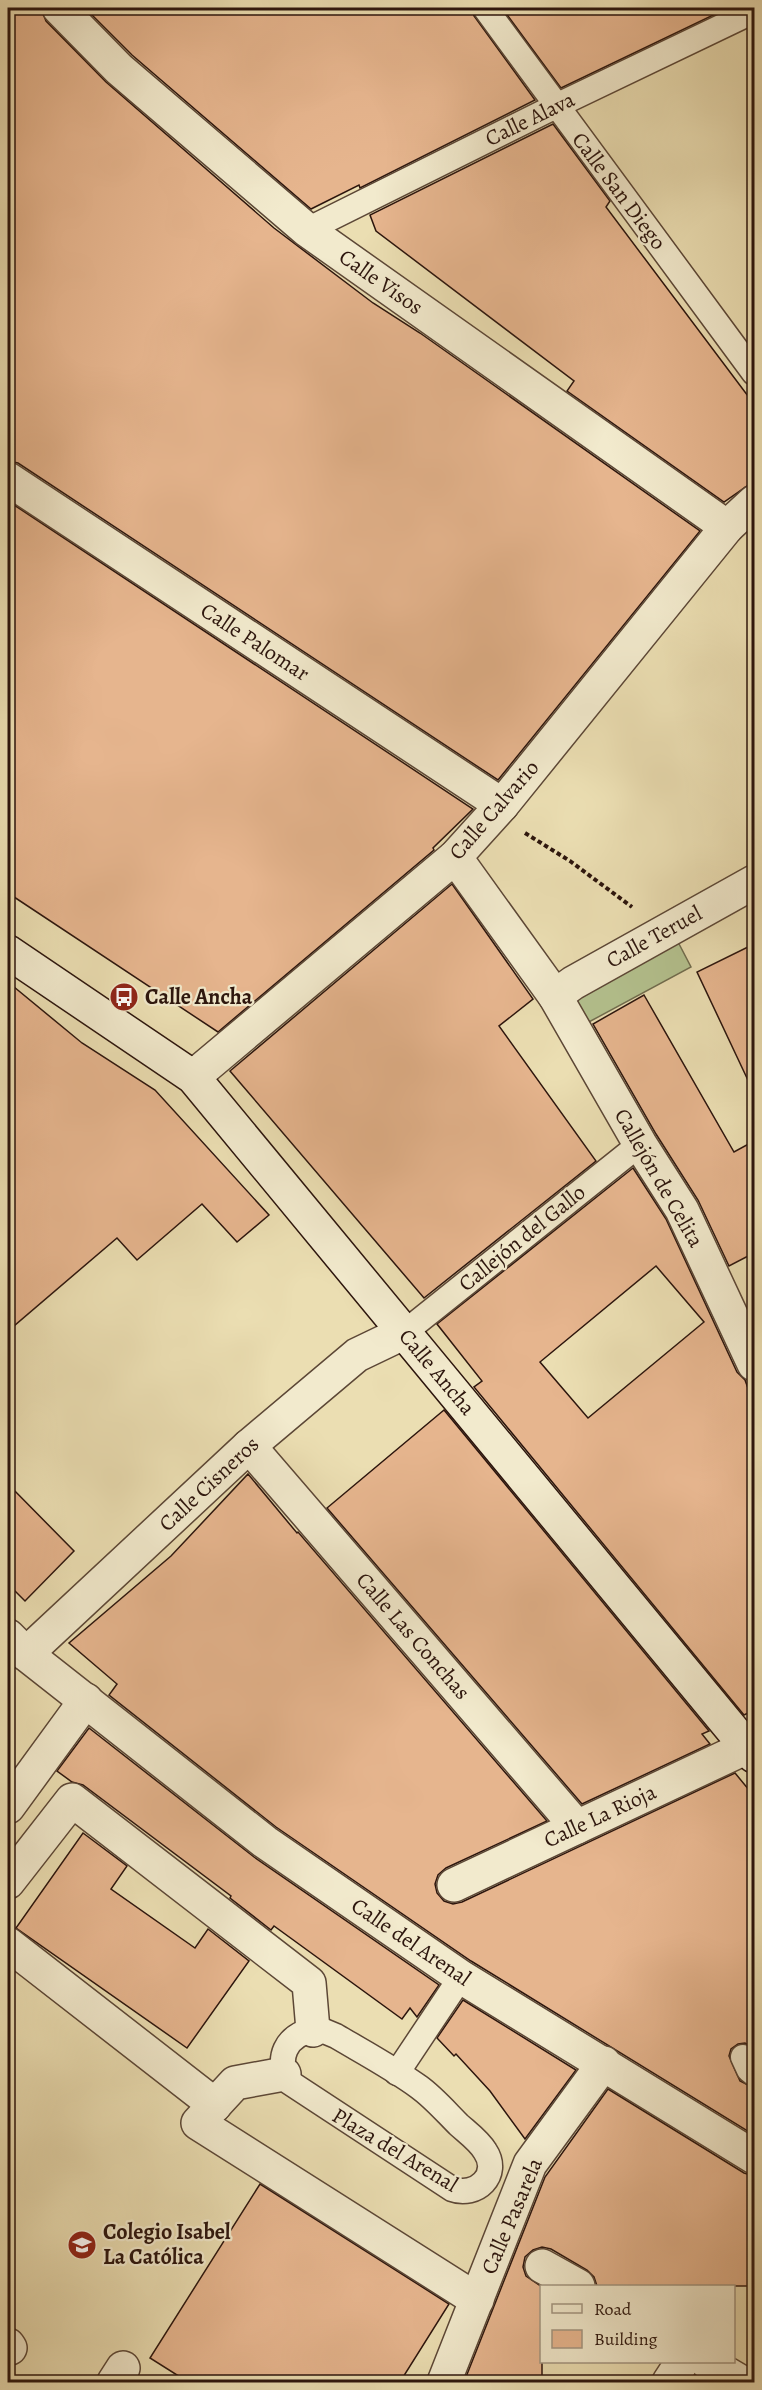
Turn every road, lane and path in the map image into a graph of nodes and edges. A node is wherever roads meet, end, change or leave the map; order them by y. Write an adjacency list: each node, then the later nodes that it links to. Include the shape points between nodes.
1 (59, 8): 5 (street, Calle Visos, via 119,69)
2 (485, 8): 4 (lane, Calle San Diego)
3 (754, 11): 4 (lane, Calle Alava)
4 (556, 105): 5 (lane, Calle Alava); 6 (lane, Calle San Diego)
5 (307, 230): 9 (street, Calle Visos)
6 (754, 373)
7 (8, 478): 10 (street, Calle Palomar)
8 (754, 502): 9 (street, Calle Calvario)
9 (727, 528): 10 (street, Calle Calvario)
10 (502, 805): 11 (street, Calle Calvario); 13 (path, via 515,825 530,838 570,861)
11 (455, 857): 15 (street, Callejón de Celita); 16 (street, Calle Calvario)
12 (754, 882): 13 (street, Calle Teruel)
13 (663, 931): 15 (street, Calle Teruel)
14 (8, 952): 16 (street, Calle Ancha)
15 (555, 996): 17 (street, Callejón de Celita)
16 (193, 1077): 18 (street, Calle Ancha)
17 (640, 1144): 18 (lane, Callejón del Gallo); 19 (street, Callejón de Celita, via 682,1210)
18 (405, 1332): 20 (street, Calle Cisneros, via 357,1355); 23 (street, Calle Ancha)
19 (754, 1364)
20 (249, 1446): 21 (street, Calle Cisneros); 25 (street, Calle Las Conchas)
21 (17, 1645): 22 (street, Calle del Arenal)
22 (86, 1700): 24 (street); 29 (street, Calle del Arenal, via 265,1842)
23 (751, 1751): 25 (street, Calle La Rioja)
24 (8, 1807)
25 (577, 1827): 27 (street, Calle La Rioja)
26 (8, 1882): 30 (street, via 72,1800 309,1983)
27 (454, 1885)
28 (8, 1944): 34 (street)
29 (461, 1977): 31 (street, Calle del Arenal); 32 (lane)
30 (313, 2031): 32 (lane, Plaza del Arenal, via 336,2036); 33 (lane, via 297,2036 285,2049)
31 (604, 2063): 35 (street, Calle del Arenal); 36 (street, Calle Pasarela)
32 (397, 2073): 37 (lane, Plaza del Arenal, via 420,2087 484,2149)
33 (284, 2074): 34 (street, via 235,2083); 37 (lane, Plaza del Arenal, via 296,2088 452,2189 461,2193 478,2188 489,2175)
34 (215, 2105): 40 (street, via 198,2123)
35 (754, 2157)
36 (530, 2164): 37 (lane); 40 (street, Calle Pasarela)
37 (490, 2166)
38 (542, 2266): 39 (street)
39 (576, 2285)
40 (477, 2300): 43 (street, Calle Pasarela)
41 (681, 2363): 44 (street)
42 (710, 2363): 45 (street)
43 (444, 2382)
44 (669, 2382)
45 (741, 2382)

